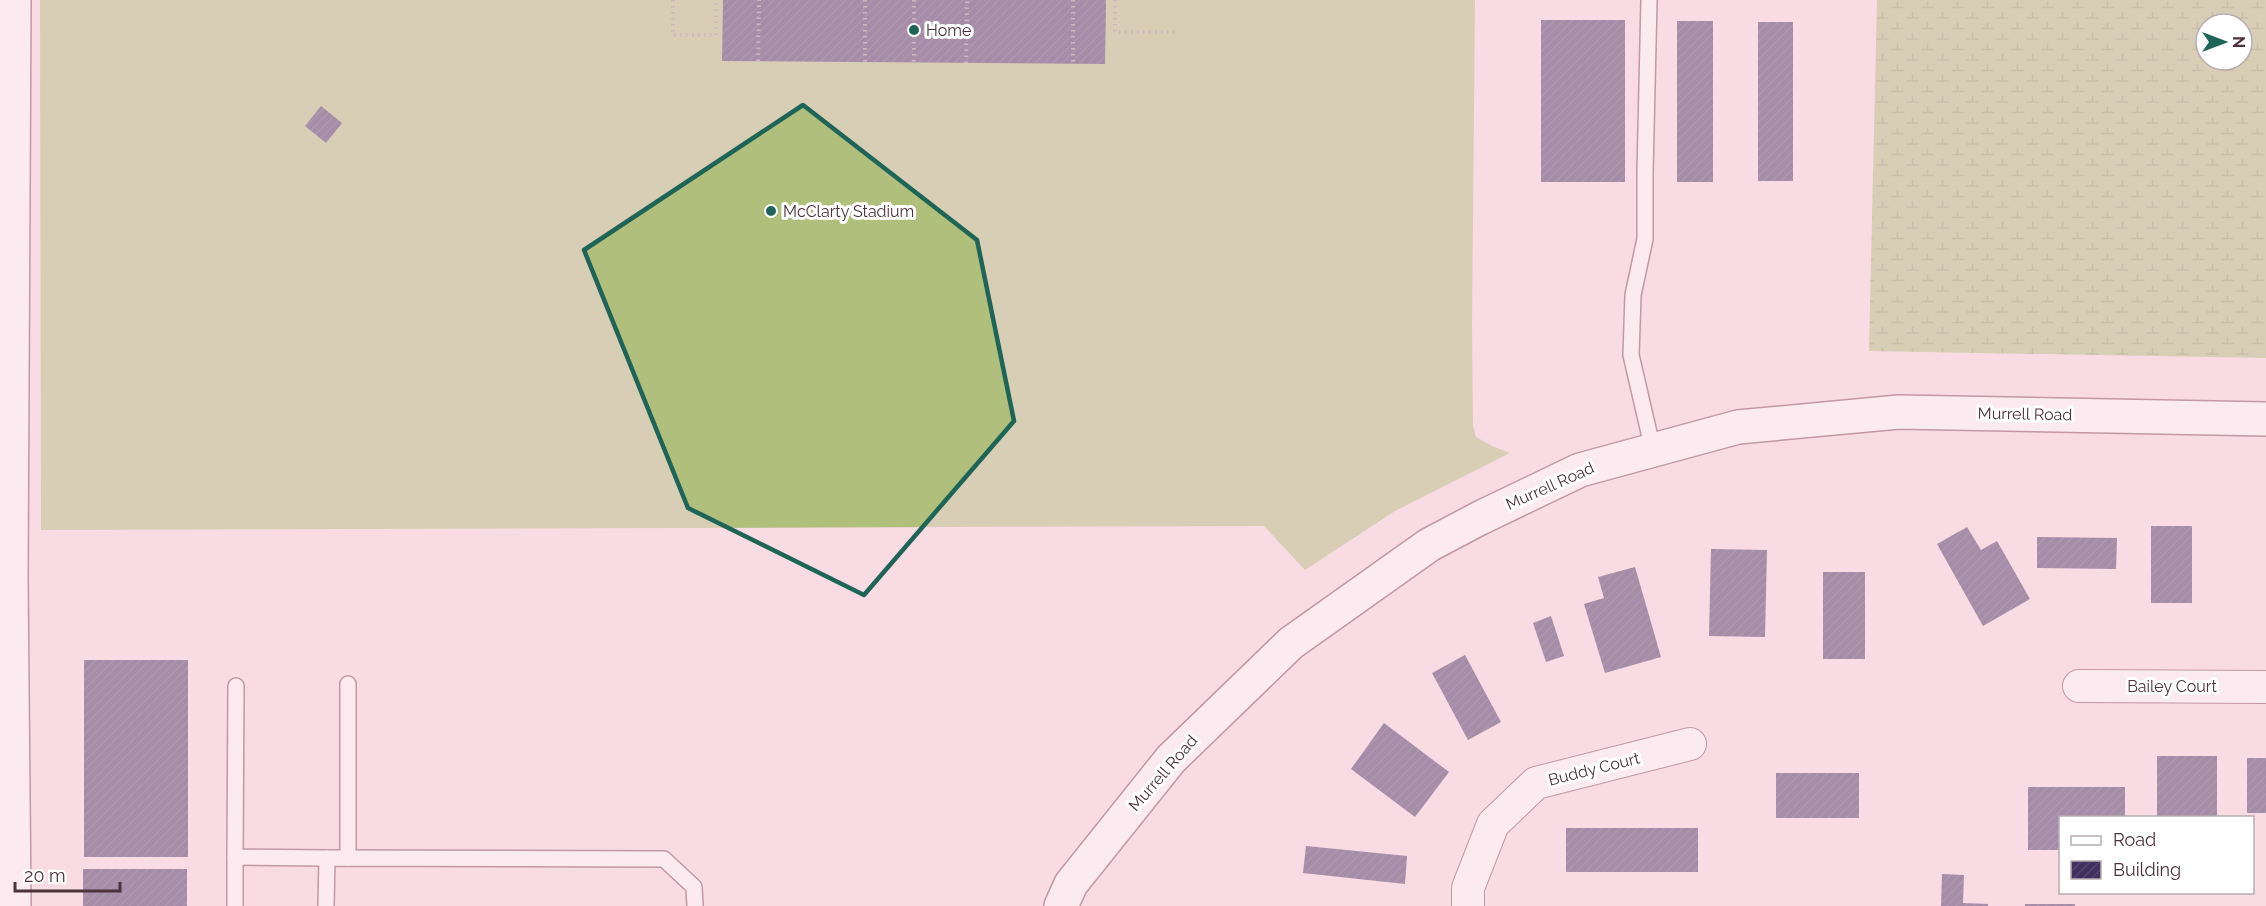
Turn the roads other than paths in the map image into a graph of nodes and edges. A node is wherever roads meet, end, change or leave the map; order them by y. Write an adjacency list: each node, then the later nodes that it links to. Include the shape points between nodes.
1 (14, 0): 5 (street)
2 (1649, 0): 4 (lane, via 1645,239 1633,295 1631,355)
3 (2266, 419): 4 (street, Murrell Road, via 1899,412 1738,427)
4 (1653, 450): 18 (street, Murrell Road, via 1580,470 1439,539 1291,643 1171,759 1071,884)
5 (6, 576): 14 (street)
6 (348, 684): 13 (lane)
7 (236, 686): 11 (lane)
8 (2079, 686): 9 (street, Bailey Court)
9 (2266, 687)
10 (1690, 744): 19 (street, Buddy Court, via 1536,783 1493,824 1468,888)
11 (235, 857): 12 (lane); 15 (lane)
12 (327, 858): 13 (lane); 16 (lane)
13 (348, 858): 17 (lane, via 664,859 694,887)
14 (14, 906)
15 (235, 906)
16 (326, 906)
17 (695, 906)
18 (1060, 906)
19 (1468, 906)

